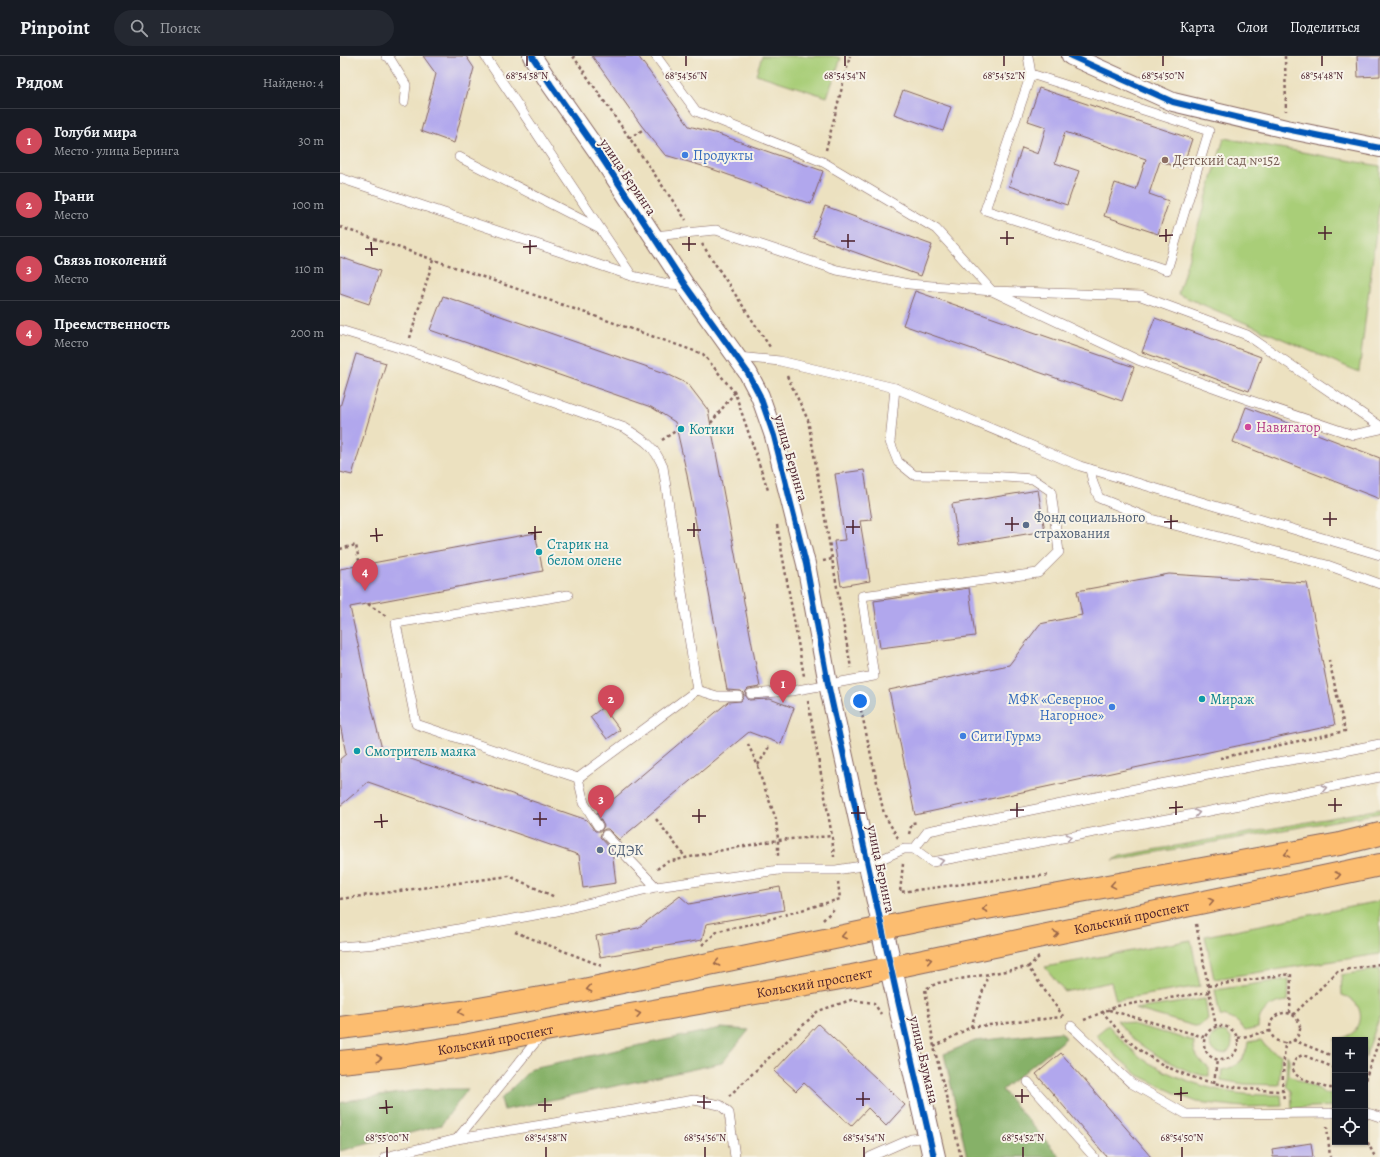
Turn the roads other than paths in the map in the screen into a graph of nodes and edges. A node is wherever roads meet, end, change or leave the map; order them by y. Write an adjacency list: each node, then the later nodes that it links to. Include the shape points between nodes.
1 (389, 56): 8 (lane, via 406,85)
2 (485, 56): 12 (lane)
3 (532, 56): 13 (street, улица Беринга)
4 (656, 56): 16 (lane, via 696,111 823,162 936,229)
5 (1028, 56): 7 (lane)
6 (1071, 56): 9 (street, via 1173,102 1286,130)
7 (1031, 74): 7 (lane, via 986,210 1167,270 1209,131)
8 (404, 102)
9 (1380, 148)
10 (459, 157): 12 (lane)
11 (340, 178): 14 (lane)
12 (601, 229): 14 (lane)
13 (653, 236): 15 (street, улица Беринга); 16 (lane, via 716,230 837,270 909,284)
14 (632, 276): 15 (lane)
15 (685, 285): 18 (street, улица Беринга)
16 (992, 291): 20 (lane, via 1138,360 1249,400 1353,435); 20 (lane, via 1141,296 1247,335)
17 (340, 330): 26 (lane, via 406,350 624,428 653,448 663,467)
18 (737, 357): 19 (lane, via 780,361); 25 (street, улица Беринга, via 760,396 774,436 806,564)
19 (895, 388): 21 (lane); 25 (lane, via 890,442 898,462 914,475 1033,478 1051,491 1059,552 1038,573 862,596 874,676)
20 (1380, 427)
21 (1090, 469): 22 (lane); 23 (lane, via 1099,498 1151,519 1328,565)
22 (1380, 555)
23 (1380, 584)
24 (568, 595): 31 (lane, via 396,623 416,724)
25 (828, 684): 27 (lane, via 792,691); 36 (street, улица Беринга)
26 (698, 690): 28 (lane, via 717,696); 31 (lane)
27 (751, 694)
28 (738, 696)
29 (1380, 744): 35 (lane, via 1178,780 928,831)
30 (1380, 777): 35 (lane, one-way to 30, via 932,862)
31 (578, 778): 32 (lane, via 584,803)
32 (598, 826)
33 (1380, 834): 39 (main road, one-way to 39, via 1340,844)
34 (606, 835): 38 (lane)
35 (909, 849): 36 (lane)
36 (868, 865): 38 (lane, via 836,870 779,870); 39 (street, улица Беринга)
37 (1380, 865): 41 (main road, Кольский проспект, one-way to 37)
38 (656, 887): 40 (lane, via 557,911 376,944)
39 (882, 929): 41 (street, улица Баумана); 43 (main road, one-way to 43, via 570,993 462,1012)
40 (340, 947)
41 (891, 968): 44 (main road, Кольский проспект, one-way to 41); 51 (street, улица Баумана)
42 (1071, 1026): 47 (lane, via 1131,1082 1186,1114)
43 (340, 1028)
44 (545, 1030): 45 (main road, Кольский проспект, one-way to 44, via 400,1056); 50 (lane)
45 (340, 1062)
46 (1028, 1082): 56 (lane)
47 (1331, 1113)
48 (1368, 1114): 49 (lane)
49 (1380, 1117)
50 (457, 1139): 53 (lane); 54 (lane, via 694,1100 720,1104 729,1113)
51 (932, 1147): 52 (lane, via 911,1139)
52 (881, 1154): 55 (lane)
53 (385, 1157)
54 (735, 1157)
55 (870, 1157)
56 (1094, 1157)

